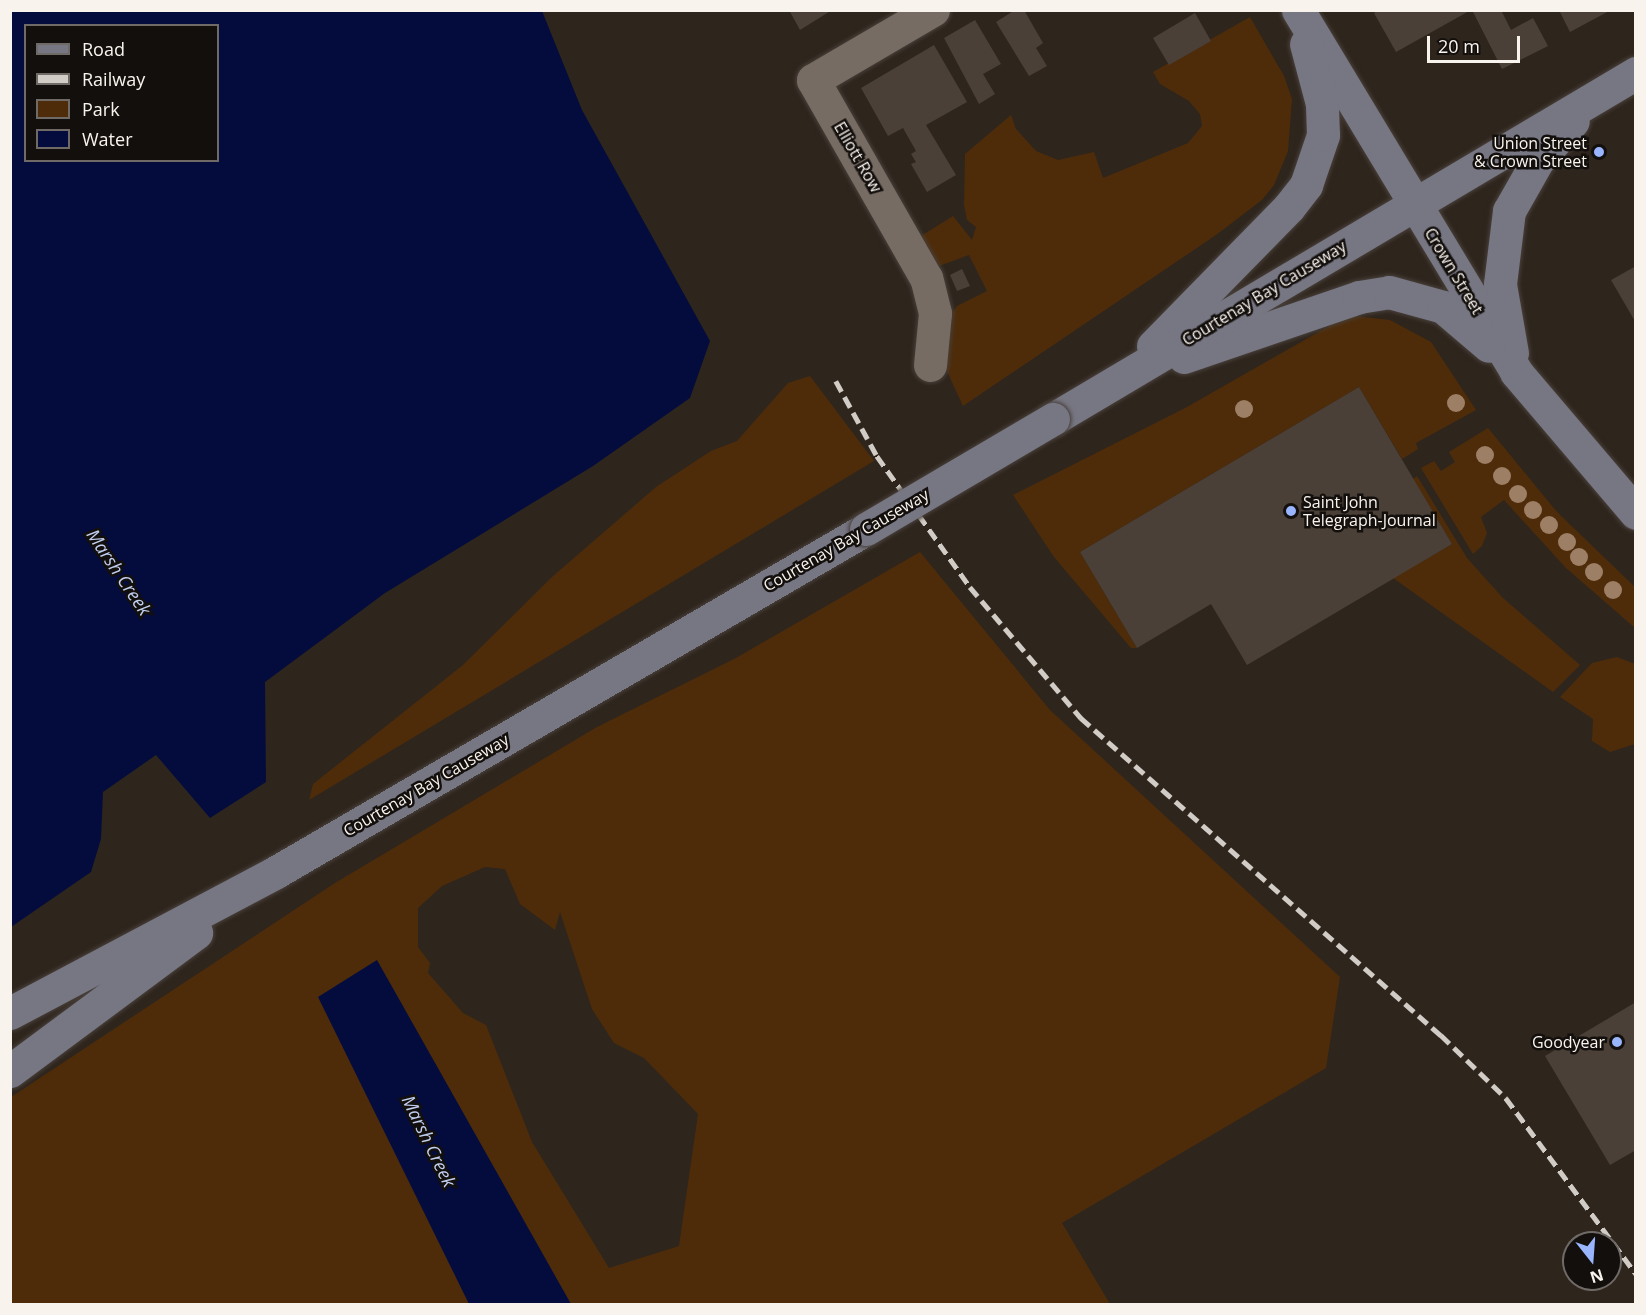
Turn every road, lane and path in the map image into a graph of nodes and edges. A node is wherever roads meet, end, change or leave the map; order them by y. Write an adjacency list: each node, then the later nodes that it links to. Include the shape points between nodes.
1 (933, 10): 6 (street, Elliott Row, via 813,80 926,278 934,313)
2 (1298, 10): 5 (main road, Crown Street); 8 (main road, via 1322,104 1323,135 1306,184 1289,207)
3 (1635, 73): 4 (main road, Courtenay Bay Causeway)
4 (1595, 97): 5 (main road, Courtenay Bay Causeway); 7 (main road, via 1538,160 1509,211 1500,284)
5 (1414, 204): 7 (main road, Crown Street); 8 (main road, Courtenay Bay Causeway)
6 (930, 365)
7 (1516, 372): 8 (main road, via 1443,307 1389,292 1359,297); 9 (main road, Crown Street)
8 (1120, 379): 10 (main road, Courtenay Bay Causeway, bridge)
9 (1635, 513)
10 (276, 872): 11 (main road, Courtenay Bay Causeway); 12 (main road, Courtenay Bay Causeway)
11 (10, 1013)
12 (10, 1071)

